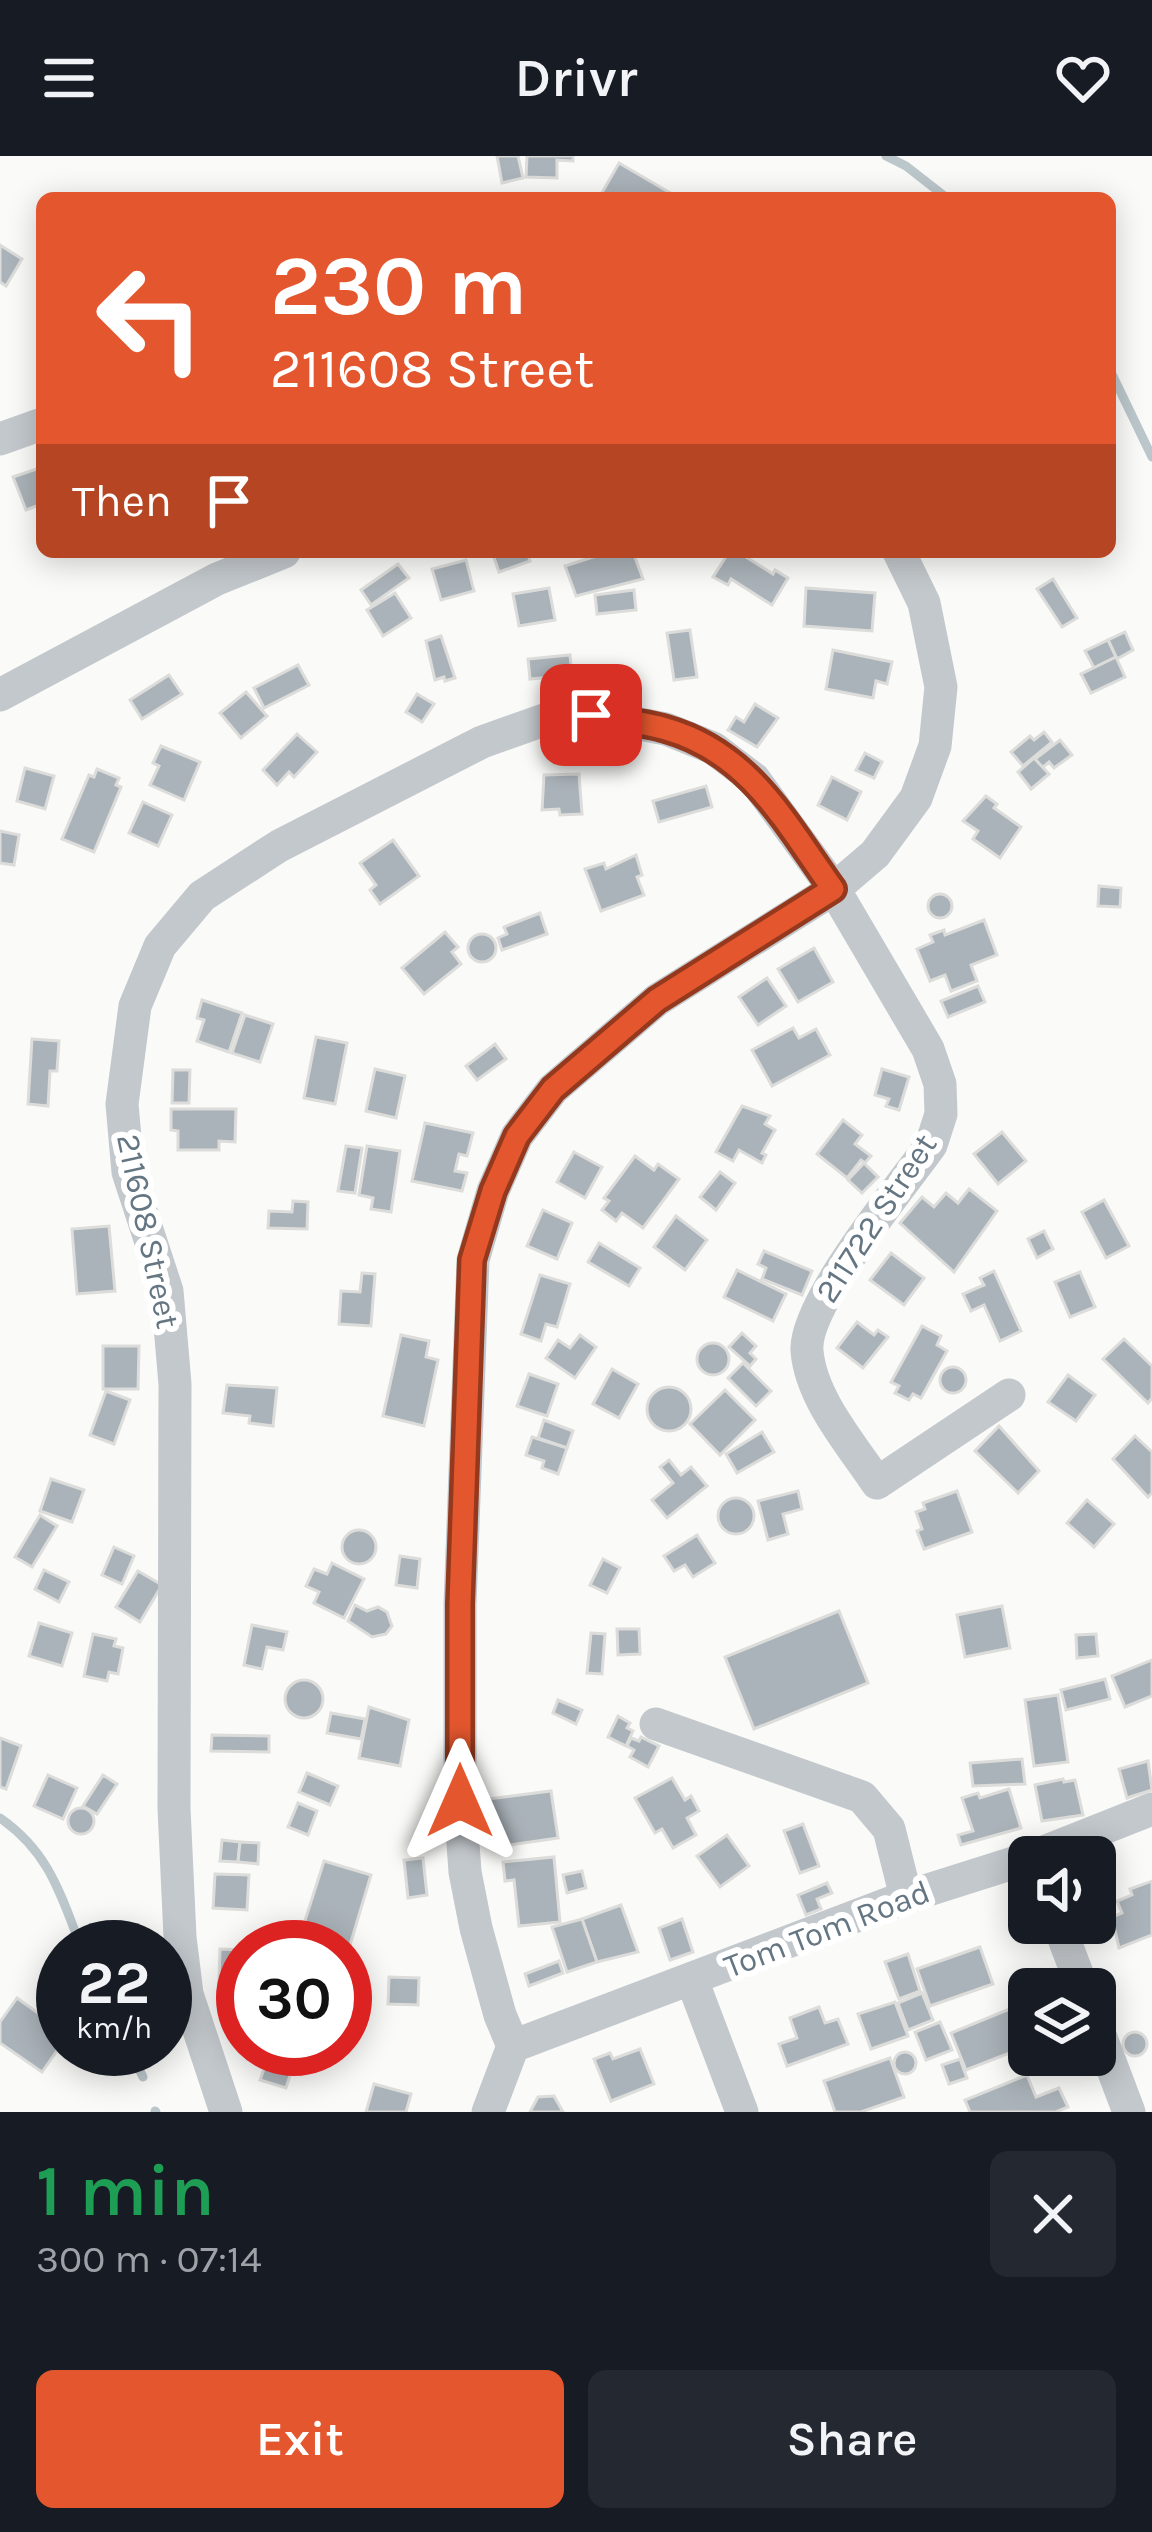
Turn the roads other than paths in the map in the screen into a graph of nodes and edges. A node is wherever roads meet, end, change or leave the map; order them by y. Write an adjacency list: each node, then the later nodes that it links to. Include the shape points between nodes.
1 (36, 426): 2 (street)
2 (0, 439)
3 (269, 558): 5 (street)
4 (901, 558): 6 (street, via 924,604 941,688 935,746 916,798 875,854)
5 (0, 694)
6 (833, 889): 7 (street, 211722 Street, via 928,1049 940,1114 931,1145 817,1307 807,1351 816,1384 877,1483); 14 (street, via 657,1000 553,1089 517,1136 472,1260 460,1801 476,1928); 16 (street, 211608 Street, via 754,779 713,748 666,729 591,715 544,720 482,742 279,845 202,896 160,946 135,1006 122,1104 128,1172 167,1291 175,1384 180,1937 187,1994)
7 (1009, 1395)
8 (656, 1724): 12 (street, via 862,1797 889,1829)
9 (1152, 1809): 10 (street, Tom Tom Road)
10 (1084, 1836)
11 (1008, 1864): 12 (street, Tom Tom Road)
12 (906, 1897): 13 (street, Tom Tom Road)
13 (692, 1980): 14 (street); 18 (street, Tom Tom Road)
14 (514, 2046): 17 (street)
15 (1115, 2076): 19 (street)
16 (226, 2112)
17 (488, 2112)
18 (742, 2112)
19 (1129, 2112)

